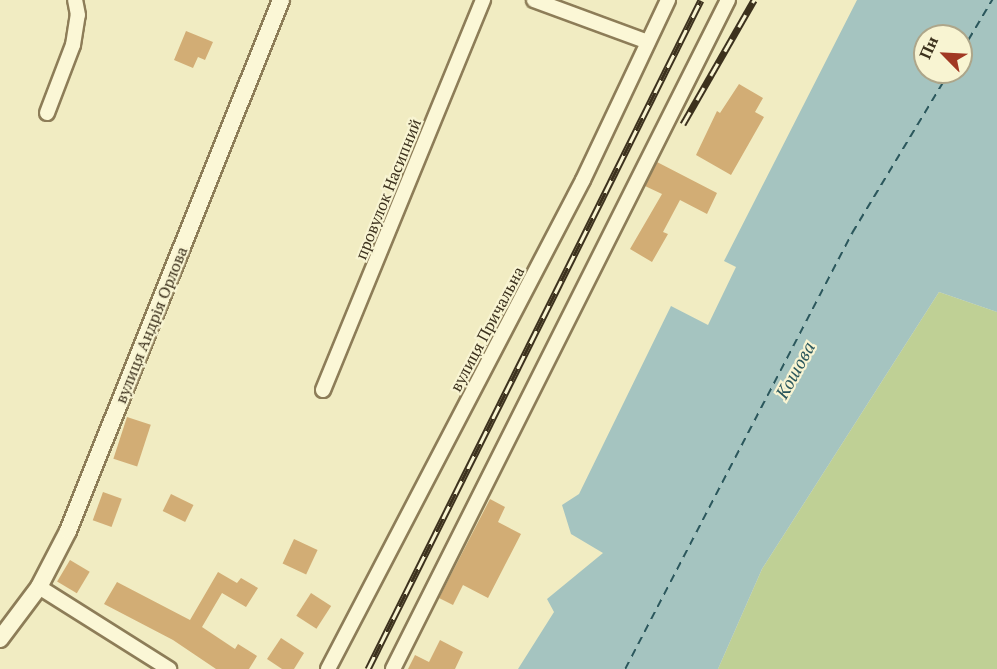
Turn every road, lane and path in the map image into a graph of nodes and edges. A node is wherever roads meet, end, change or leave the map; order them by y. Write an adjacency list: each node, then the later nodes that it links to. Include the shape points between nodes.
1 (75, 0): 8 (street, via 78,15 73,45)
2 (281, 0): 10 (street, вулиця Андрія Орлова, via 88,481)
3 (483, 0): 9 (street, провулок Насипний)
4 (534, 0): 7 (street)
5 (668, 0): 7 (street, вулиця Причальна)
6 (728, 0): 14 (street)
7 (648, 42): 13 (street, вулиця Причальна, via 583,180)
8 (47, 113)
9 (323, 390)
10 (39, 587): 11 (street, вулиця Андрія Орлова); 12 (street)
11 (0, 639)
12 (170, 669)
13 (328, 669)
14 (393, 669)

